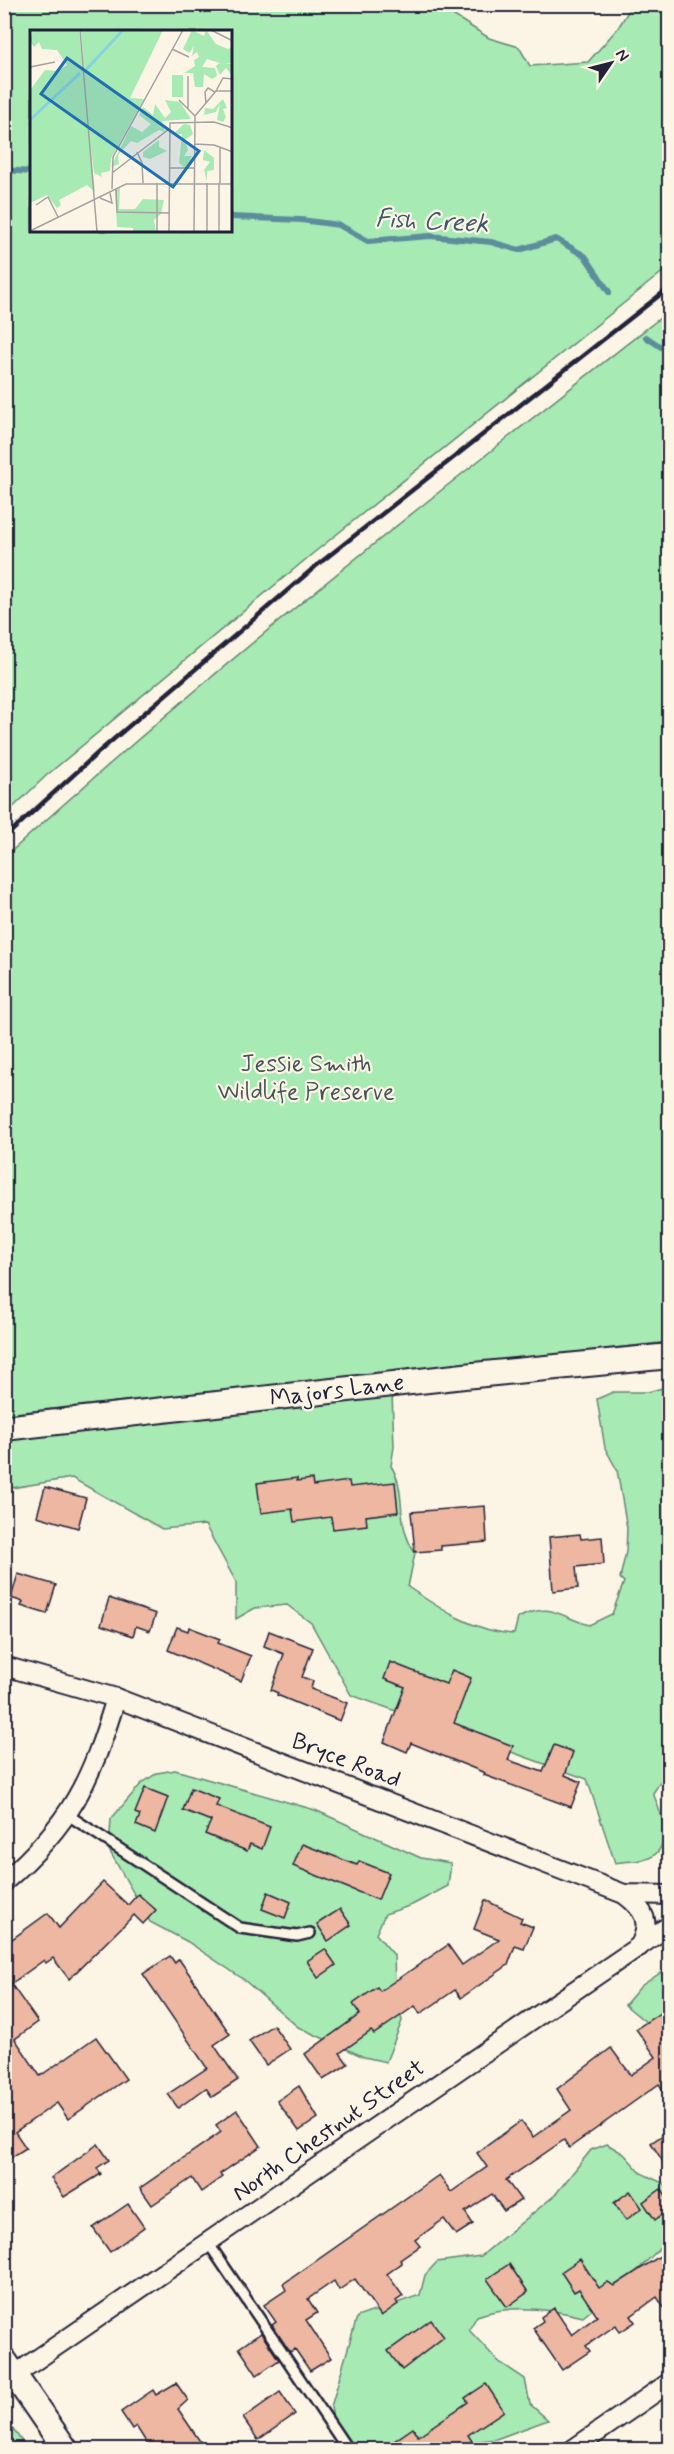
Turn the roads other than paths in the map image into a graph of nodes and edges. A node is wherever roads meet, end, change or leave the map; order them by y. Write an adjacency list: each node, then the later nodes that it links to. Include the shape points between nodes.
1 (669, 1356): 2 (street, Majors Lane)
2 (4, 1428)
3 (4, 1666): 4 (street, Bryce Road)
4 (116, 1698): 5 (street, via 93,1769); 7 (street, Bryce Road)
5 (68, 1815): 6 (street, via 28,1862); 10 (lane, via 240,1928 297,1936)
6 (4, 1882)
7 (624, 1894): 8 (street, Bryce Road); 11 (street, via 636,1903 646,1924)
8 (669, 1895)
9 (669, 1925): 11 (street, North Chestnut Street)
10 (310, 1934)
11 (639, 1947): 12 (street, North Chestnut Street)
12 (209, 2244): 13 (street, North Chestnut Street); 16 (lane)
13 (8, 2372): 15 (street)
14 (669, 2382): 17 (street)
15 (66, 2450)
16 (348, 2450)
17 (572, 2450)

